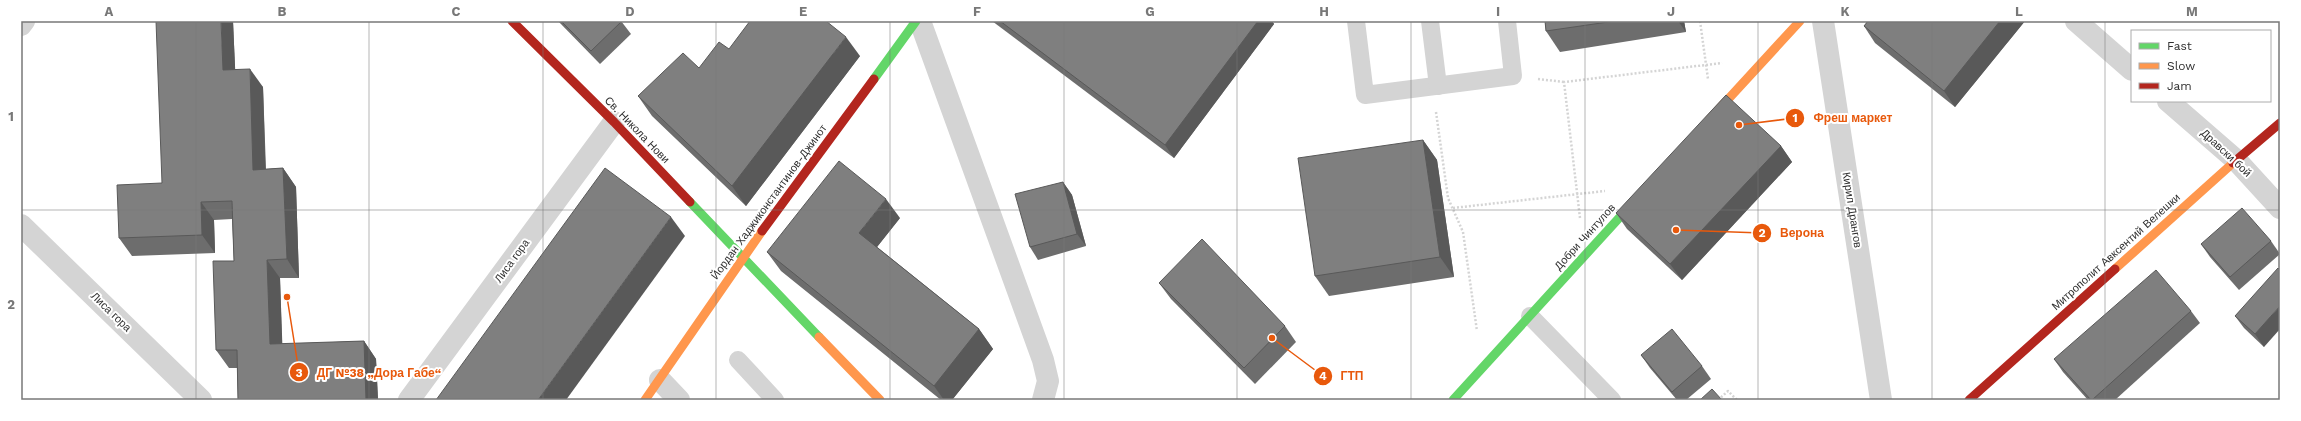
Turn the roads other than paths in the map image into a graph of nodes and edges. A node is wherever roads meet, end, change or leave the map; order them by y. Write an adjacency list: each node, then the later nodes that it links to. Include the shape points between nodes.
1 (24, 21): 11 (street)
2 (512, 21): 15 (street, Св. Никола Нови)
3 (916, 21): 22 (street, Йордан Хаджиконстантинов-Джинот)
4 (920, 21): 32 (street, via 1043,360 1048,381)
5 (1356, 21): 13 (lane, via 1365,95)
6 (1430, 21): 13 (lane)
7 (1507, 21): 13 (lane, via 1513,76)
8 (1800, 21): 17 (street)
9 (1823, 21): 35 (street, Кирил Дрангов)
10 (2076, 21): 12 (street)
11 (21, 25)
12 (2131, 69)
13 (1435, 86)
14 (2169, 102): 18 (street, Дравски бой)
15 (614, 122): 22 (street, Св. Никола Нови); 27 (street, Лиса гора)
16 (2280, 123): 18 (street, Митрополит Авксентий Велешки)
17 (1704, 126)
18 (2236, 160): 20 (street, Дравски бой); 36 (street, Митрополит Авксентий Велешки)
19 (1648, 186): 23 (street, Добри Чинтулов)
20 (2280, 208)
21 (21, 225): 26 (street, Лиса гора)
22 (742, 258): 25 (street, Йордан Хаджиконстантинов-Джинот); 31 (street, Св. Никола Нови)
23 (1530, 316): 33 (street, Добри Чинтулов); 34 (lane)
24 (738, 360): 30 (lane)
25 (660, 380): 28 (street, Йордан Хаджиконстантинов-Джинот); 29 (street)
26 (202, 400)
27 (409, 400)
28 (645, 400)
29 (679, 400)
30 (775, 400)
31 (880, 400)
32 (1043, 400)
33 (1453, 400)
34 (1612, 400)
35 (1881, 400)
36 (1969, 400)

